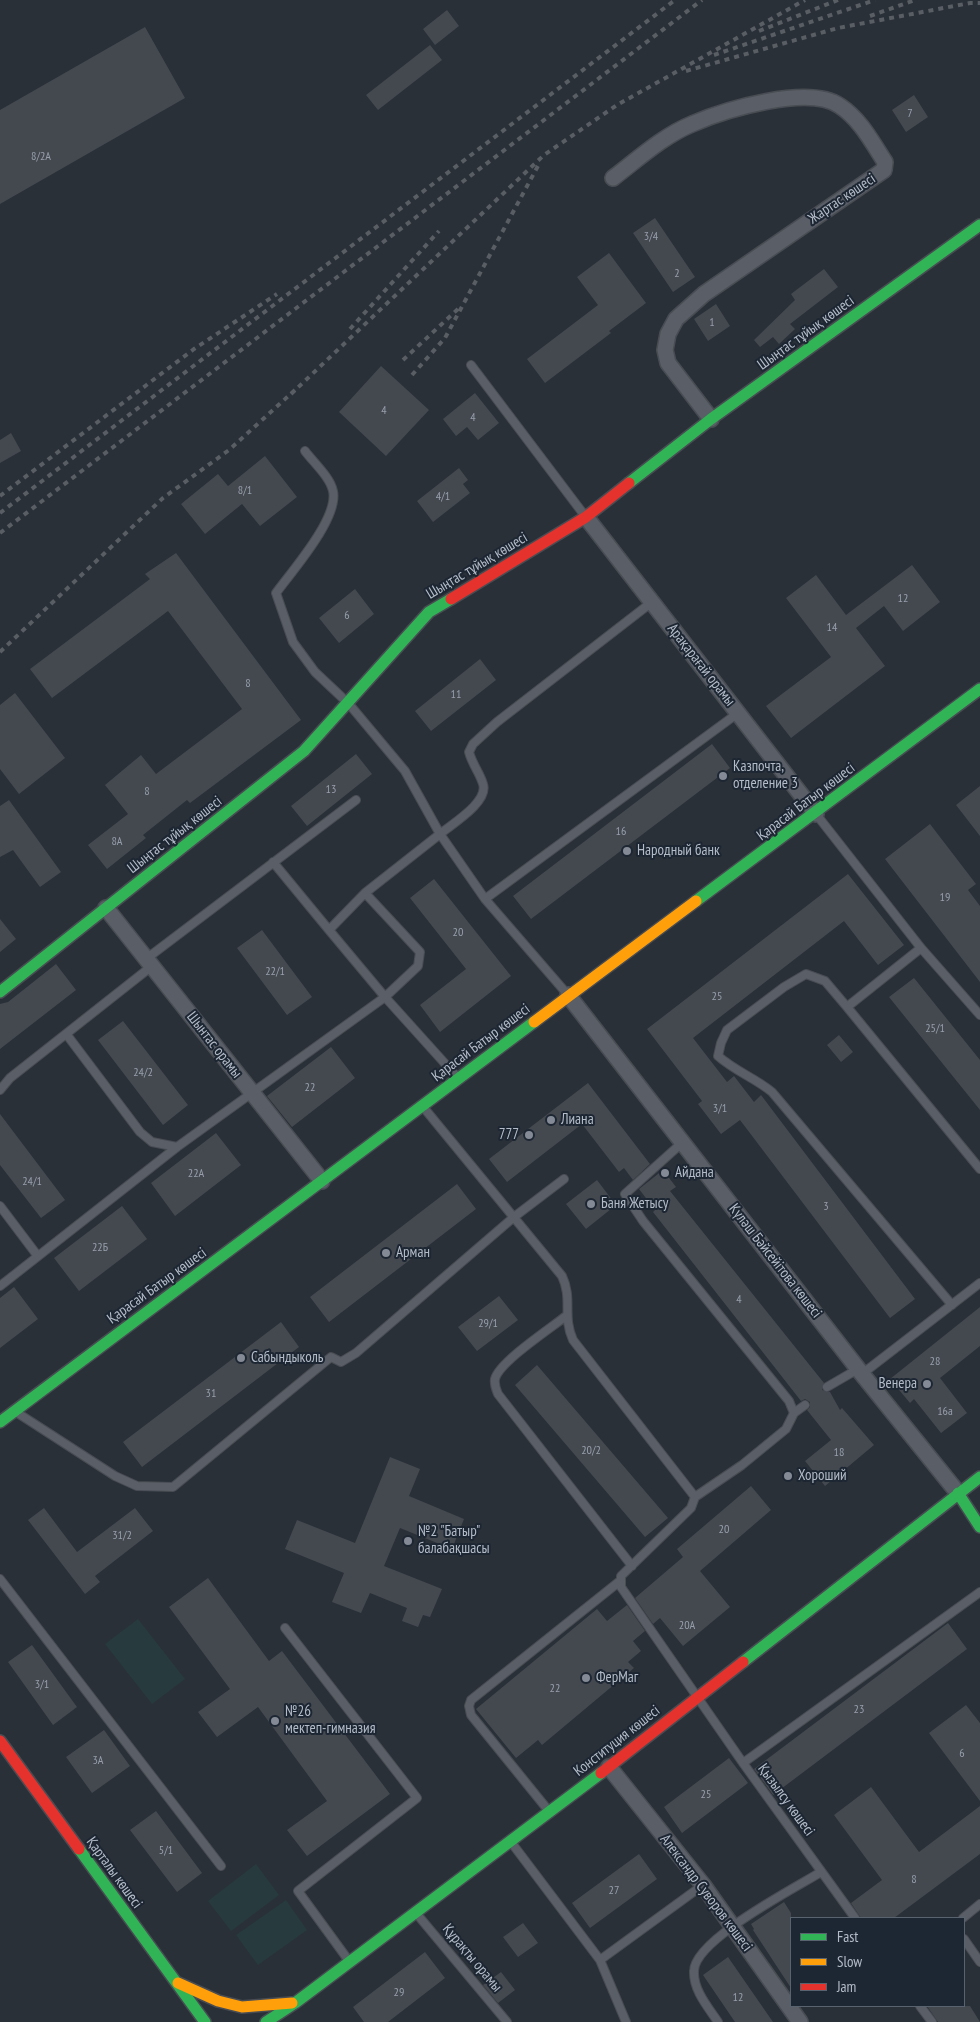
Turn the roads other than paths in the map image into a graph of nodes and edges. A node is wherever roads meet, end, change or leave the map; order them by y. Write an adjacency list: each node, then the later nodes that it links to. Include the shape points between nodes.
1 (614, 178): 4 (street, Жартас көшесі, via 652,148 691,124 775,98 811,97 839,105 862,126 886,162 884,170 704,294 676,319 668,334 665,350 668,363)
2 (977, 231): 4 (street, Шыңтас тұйық көшесі)
3 (471, 365): 6 (lane)
4 (711, 419): 6 (street, Шыңтас тұйық көшесі)
5 (305, 451): 9 (lane, via 331,484 334,493 332,508 314,541 276,593 293,642 315,672)
6 (586, 517): 7 (street, Арақарағай орамы); 9 (street, Шыңтас тұйық көшесі, via 430,612)
7 (652, 602): 10 (street, Арақарағай орамы); 13 (lane, via 478,739 469,752 484,787 483,797)
8 (980, 689): 12 (street, Қарасай Батыр көшесі)
9 (349, 704): 13 (lane, via 406,771); 17 (street, Шыңтас тұйық көшесі, via 304,751)
10 (738, 713): 12 (street, Арақарағай орамы); 16 (lane)
11 (356, 800): 14 (lane)
12 (816, 814): 19 (lane); 22 (street, Қарасай Батыр көшесі)
13 (440, 834): 15 (lane); 16 (lane)
14 (273, 862): 18 (lane); 20 (lane)
15 (365, 893): 18 (lane); 23 (lane, via 420,952 418,966)
16 (485, 899): 22 (lane)
17 (106, 908): 20 (street, Шынтас орамы); 21 (street, Шыңтас тұйық көшесі)
18 (329, 930): 23 (lane)
19 (921, 948): 24 (lane); 25 (lane)
20 (149, 962): 26 (lane); 29 (street, Шынтас орамы)
21 (0, 992)
22 (568, 996): 27 (street, Қарасай Батыр көшесі); 31 (street, Күләш Бәйсейітова көшесі)
23 (386, 997): 27 (lane); 29 (lane)
24 (847, 1008): 33 (lane); 41 (lane, via 825,981 806,974 727,1030 718,1056 772,1092)
25 (980, 1015)
26 (67, 1035): 28 (lane, via 10,1078); 32 (lane, via 140,1132 152,1142)
27 (458, 1078): 30 (street, Қарасай Батыр көшесі)
28 (0, 1090)
29 (252, 1093): 32 (lane); 35 (street, Шынтас орамы)
30 (422, 1106): 35 (street, Қарасай Батыр көшесі); 37 (lane)
31 (684, 1142): 43 (street, Күләш Бәйсейітова көшесі); 47 (lane, via 625,1194 789,1401)
32 (177, 1148): 38 (lane)
33 (980, 1169)
34 (564, 1179): 37 (lane)
35 (322, 1181): 46 (street, Қарасай Батыр көшесі)
36 (0, 1206): 38 (lane)
37 (514, 1217): 42 (lane, via 568,1287); 46 (lane, via 356,1354 341,1362 330,1357 173,1487 137,1486 115,1476)
38 (38, 1255): 40 (lane)
39 (980, 1283): 41 (lane)
40 (0, 1286)
41 (952, 1305): 43 (lane)
42 (566, 1316): 51 (lane, via 573,1340); 53 (lane, via 502,1366 494,1386)
43 (860, 1372): 44 (lane); 50 (street, Күләш Бәйсейітова көшесі)
44 (827, 1387)
45 (805, 1405): 47 (lane)
46 (13, 1411): 48 (street, Қарасай Батыр көшесі)
47 (794, 1413): 51 (lane, via 786,1430)
48 (0, 1422)
49 (980, 1477): 50 (street, Конституция көшесі)
50 (958, 1494): 52 (street, Күләш Бәйсейітова көшесі); 58 (street, Конституция көшесі)
51 (695, 1497): 53 (lane, via 691,1508)
52 (980, 1527)
53 (632, 1566): 55 (lane)
54 (0, 1579): 64 (lane)
55 (620, 1581): 58 (lane, Қызылсу көшесі, via 621,1587); 62 (lane, via 471,1700 469,1706 471,1715)
56 (980, 1592): 60 (lane)
57 (285, 1628): 74 (lane, via 418,1798 298,1891)
58 (698, 1695): 60 (lane, Қызылсу көшесі); 61 (street, Конституция көшесі)
59 (0, 1741): 76 (street, Қарталы көшесі)
60 (743, 1763): 65 (lane, Қызылсу көшесі)
61 (609, 1767): 62 (street, Конституция көшесі); 66 (street, Александр Суворов көшесі)
62 (549, 1812): 63 (street, Конституция көшесі)
63 (510, 1841): 68 (street, Конституция көшесі); 73 (lane)
64 (221, 1866)
65 (822, 1872): 69 (lane, Қызылсу көшесі); 71 (lane)
66 (703, 1885): 71 (street, Александр Суворов көшесі); 73 (lane)
67 (980, 1904): 70 (lane)
68 (415, 1911): 74 (street, Конституция көшесі); 81 (lane, Құрақты орамы)
69 (854, 1917)
70 (964, 1917)
71 (733, 1926): 83 (lane, via 708,1945 693,1969 694,1982); 84 (street, Александр Суворов көшесі)
72 (965, 1940): 75 (lane)
73 (600, 1960): 82 (lane)
74 (349, 1962): 77 (street, Конституция көшесі)
75 (980, 1962)
76 (174, 1981): 77 (street, via 218,2001 242,2007); 79 (street, Қарталы көшесі)
77 (295, 2003): 80 (street, Конституция көшесі)
78 (921, 2007): 85 (lane)
79 (205, 2022)
80 (266, 2022)
81 (507, 2022)
82 (626, 2022)
83 (718, 2022)
84 (800, 2022)
85 (932, 2022)

